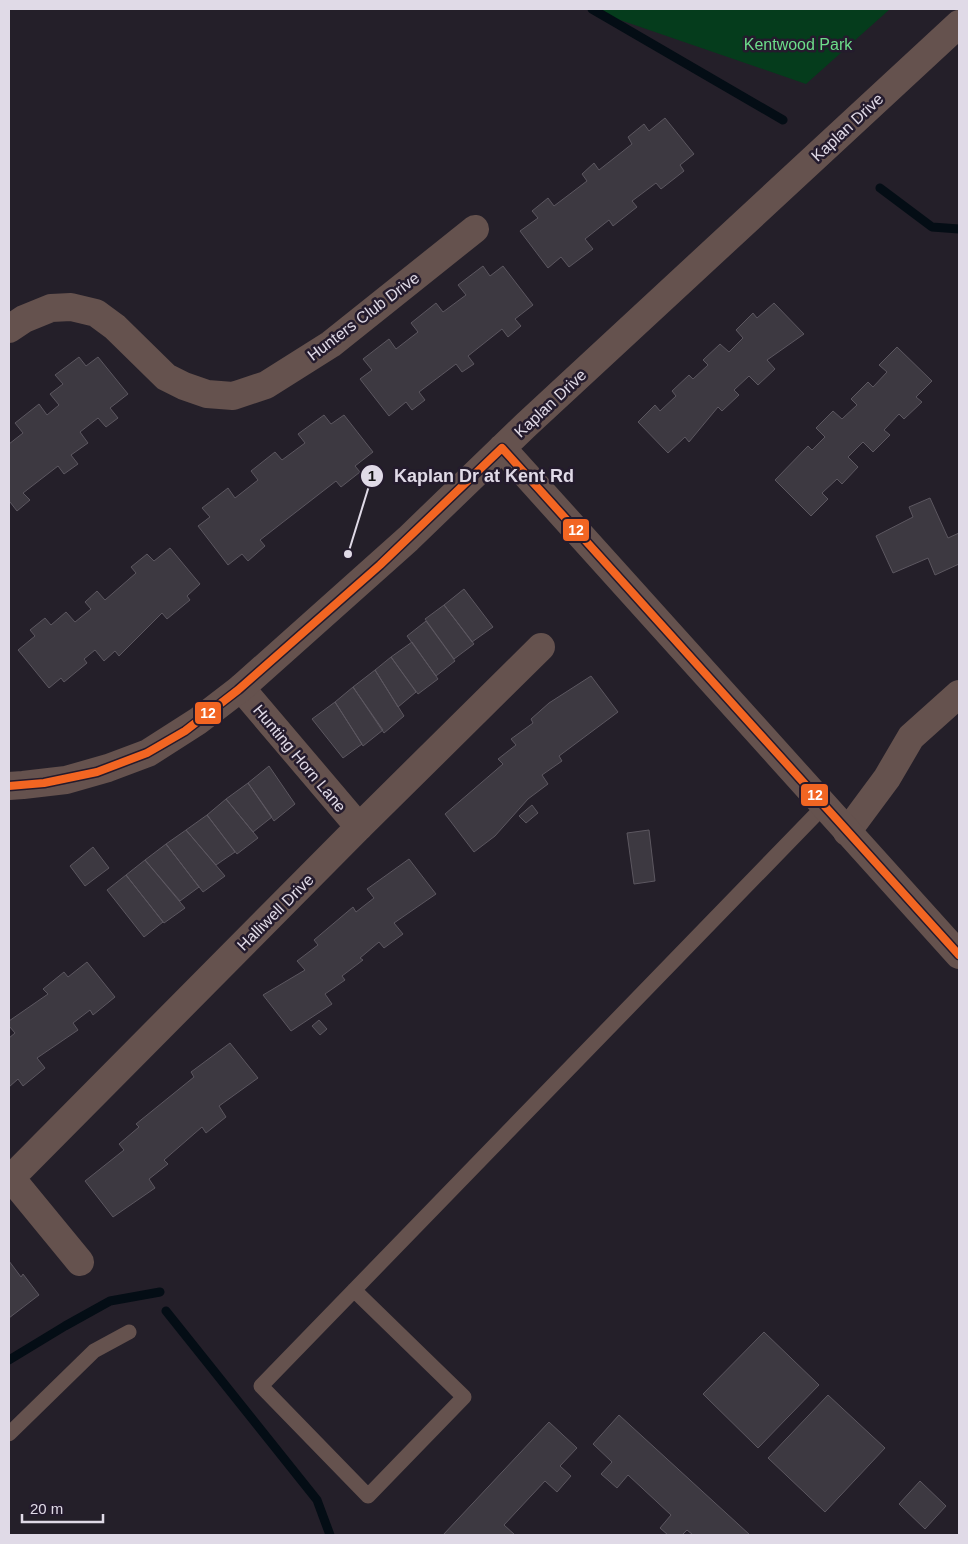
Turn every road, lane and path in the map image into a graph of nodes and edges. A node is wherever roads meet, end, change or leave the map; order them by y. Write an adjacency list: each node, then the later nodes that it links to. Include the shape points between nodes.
1 (959, 24): 4 (street, Kaplan Drive)
2 (476, 229): 3 (street, Hunters Club Drive, via 331,344 266,385 233,396 207,394 166,377 116,327 96,313 71,307 51,308)
3 (9, 329)
4 (502, 448): 6 (street, Kaplan Drive, via 408,539); 9 (street)
5 (541, 647): 10 (street, Halliwell Drive)
6 (241, 688): 8 (street, Kaplan Drive, via 198,721 148,752 66,780); 10 (street, Hunting Horn Lane)
7 (959, 694): 11 (street, via 911,737 887,778)
8 (9, 786)
9 (824, 806): 11 (street); 15 (lane)
10 (359, 828): 13 (street, Halliwell Drive)
11 (847, 832): 12 (street)
12 (959, 955)
13 (10, 1178): 14 (street)
14 (80, 1262)
15 (354, 1290): 15 (lane, via 261,1386 368,1496 464,1397)
16 (129, 1332): 17 (lane, via 94,1351)
17 (9, 1434)

